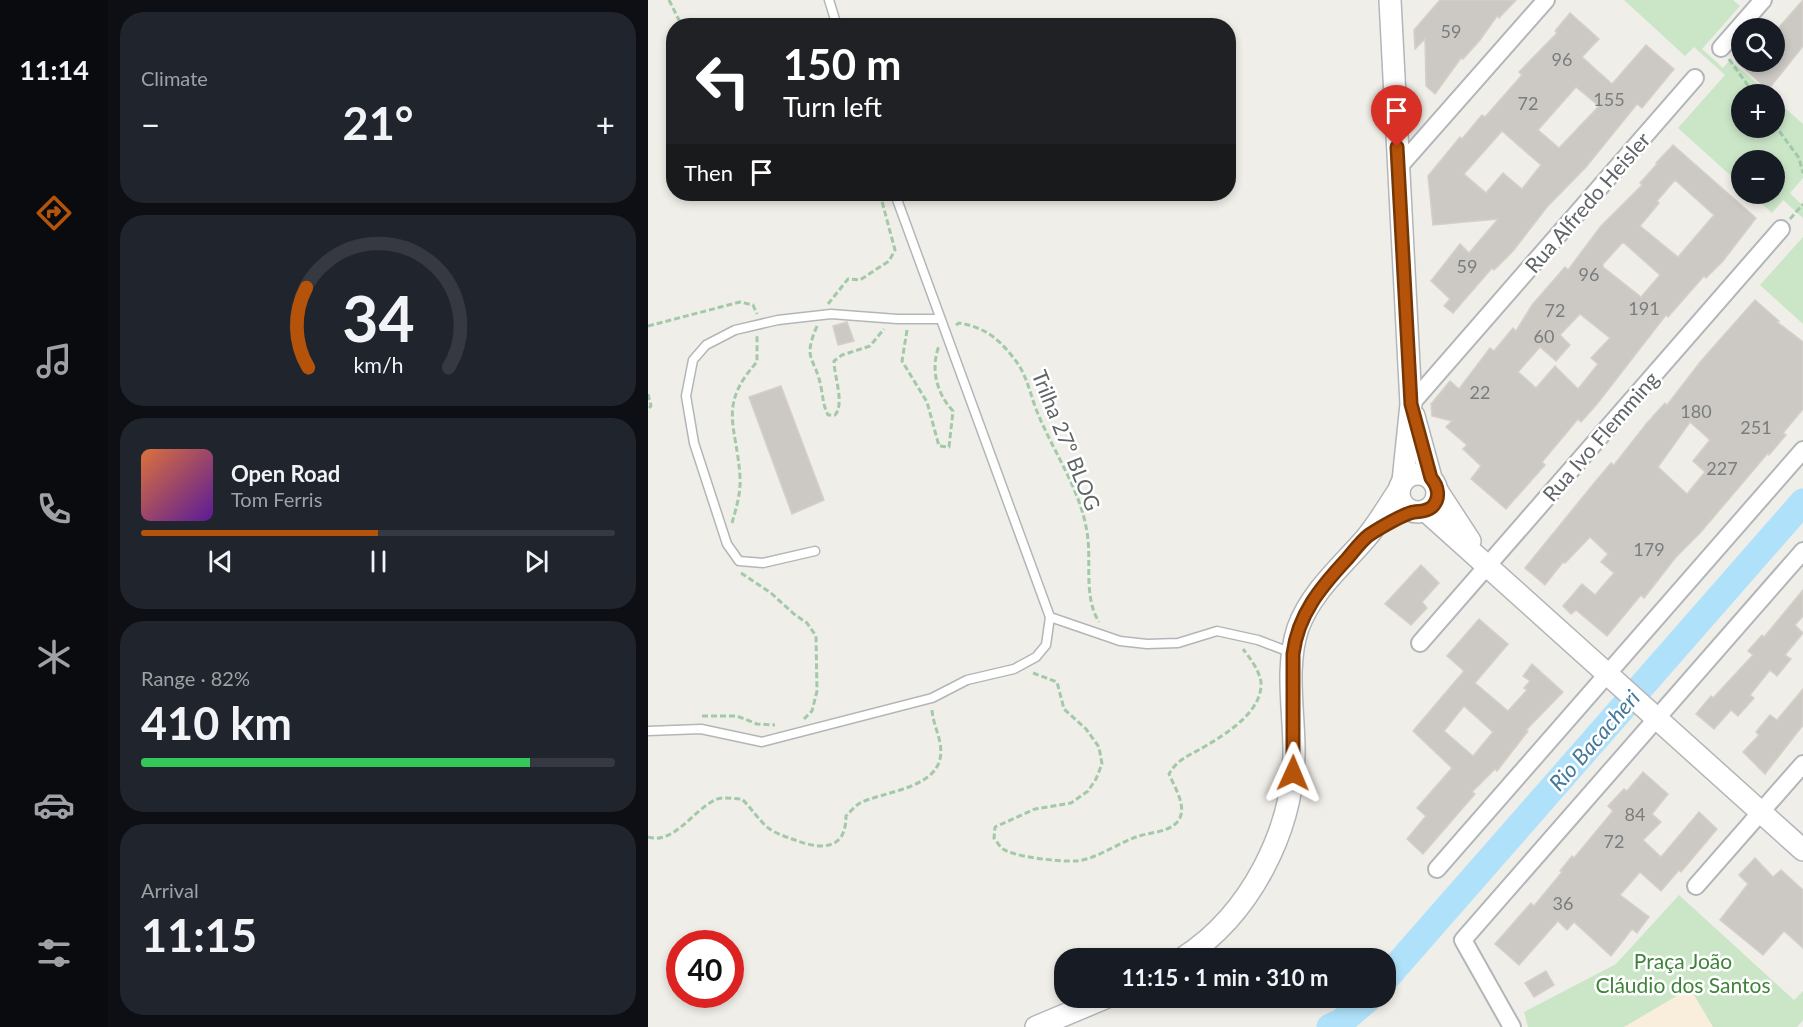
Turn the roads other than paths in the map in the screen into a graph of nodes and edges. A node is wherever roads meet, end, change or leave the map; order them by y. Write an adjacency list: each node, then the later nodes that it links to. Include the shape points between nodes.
1 (829, 0): 5 (lane)
2 (1390, 0): 8 (street)
3 (1546, 0): 8 (street)
4 (1763, 0): 6 (street)
5 (835, 18)
6 (1721, 48)
7 (1695, 78): 12 (street, Rua Alfredo Heisler)
8 (1398, 168): 12 (street)
9 (898, 201): 11 (lane)
10 (1781, 229): 20 (street, Rua Ivo Flemming)
11 (940, 320): 18 (lane, via 822,315 756,325 735,330 706,345 693,360 686,396 694,443 727,544 739,561 763,563); 21 (lane)
12 (1411, 404): 14 (street); 15 (street)
13 (1803, 450): 24 (street)
14 (1401, 485): 15 (street, via 1413,474 1425,475); 16 (street, via 1400,501 1408,510); 17 (street)
15 (1434, 485): 16 (street, via 1435,503); 20 (street)
16 (1420, 511): 17 (street); 20 (street)
17 (1368, 536): 23 (street, via 1311,602 1299,627)
18 (815, 551)
19 (1803, 551): 25 (street)
20 (1487, 566): 22 (street, Rua Ivo Flemming); 24 (street)
21 (1050, 617): 23 (lane, via 1120,641 1178,643 1217,631); 26 (lane, via 1046,645 1036,657 1014,669 967,681 932,698 762,742 701,729)
22 (1420, 643)
23 (1293, 654): 32 (street, via 1293,773 1285,818 1254,885 1224,923)
24 (1612, 679): 25 (street); 30 (street)
25 (1654, 716): 28 (street); 35 (street, via 1463,940)
26 (648, 731)
27 (1803, 764): 28 (street)
28 (1761, 812): 29 (street); 31 (street)
29 (1803, 850)
30 (1437, 869)
31 (1696, 886)
32 (1195, 948)
33 (1081, 1008): 34 (street)
34 (1036, 1027)
35 (1512, 1027)

